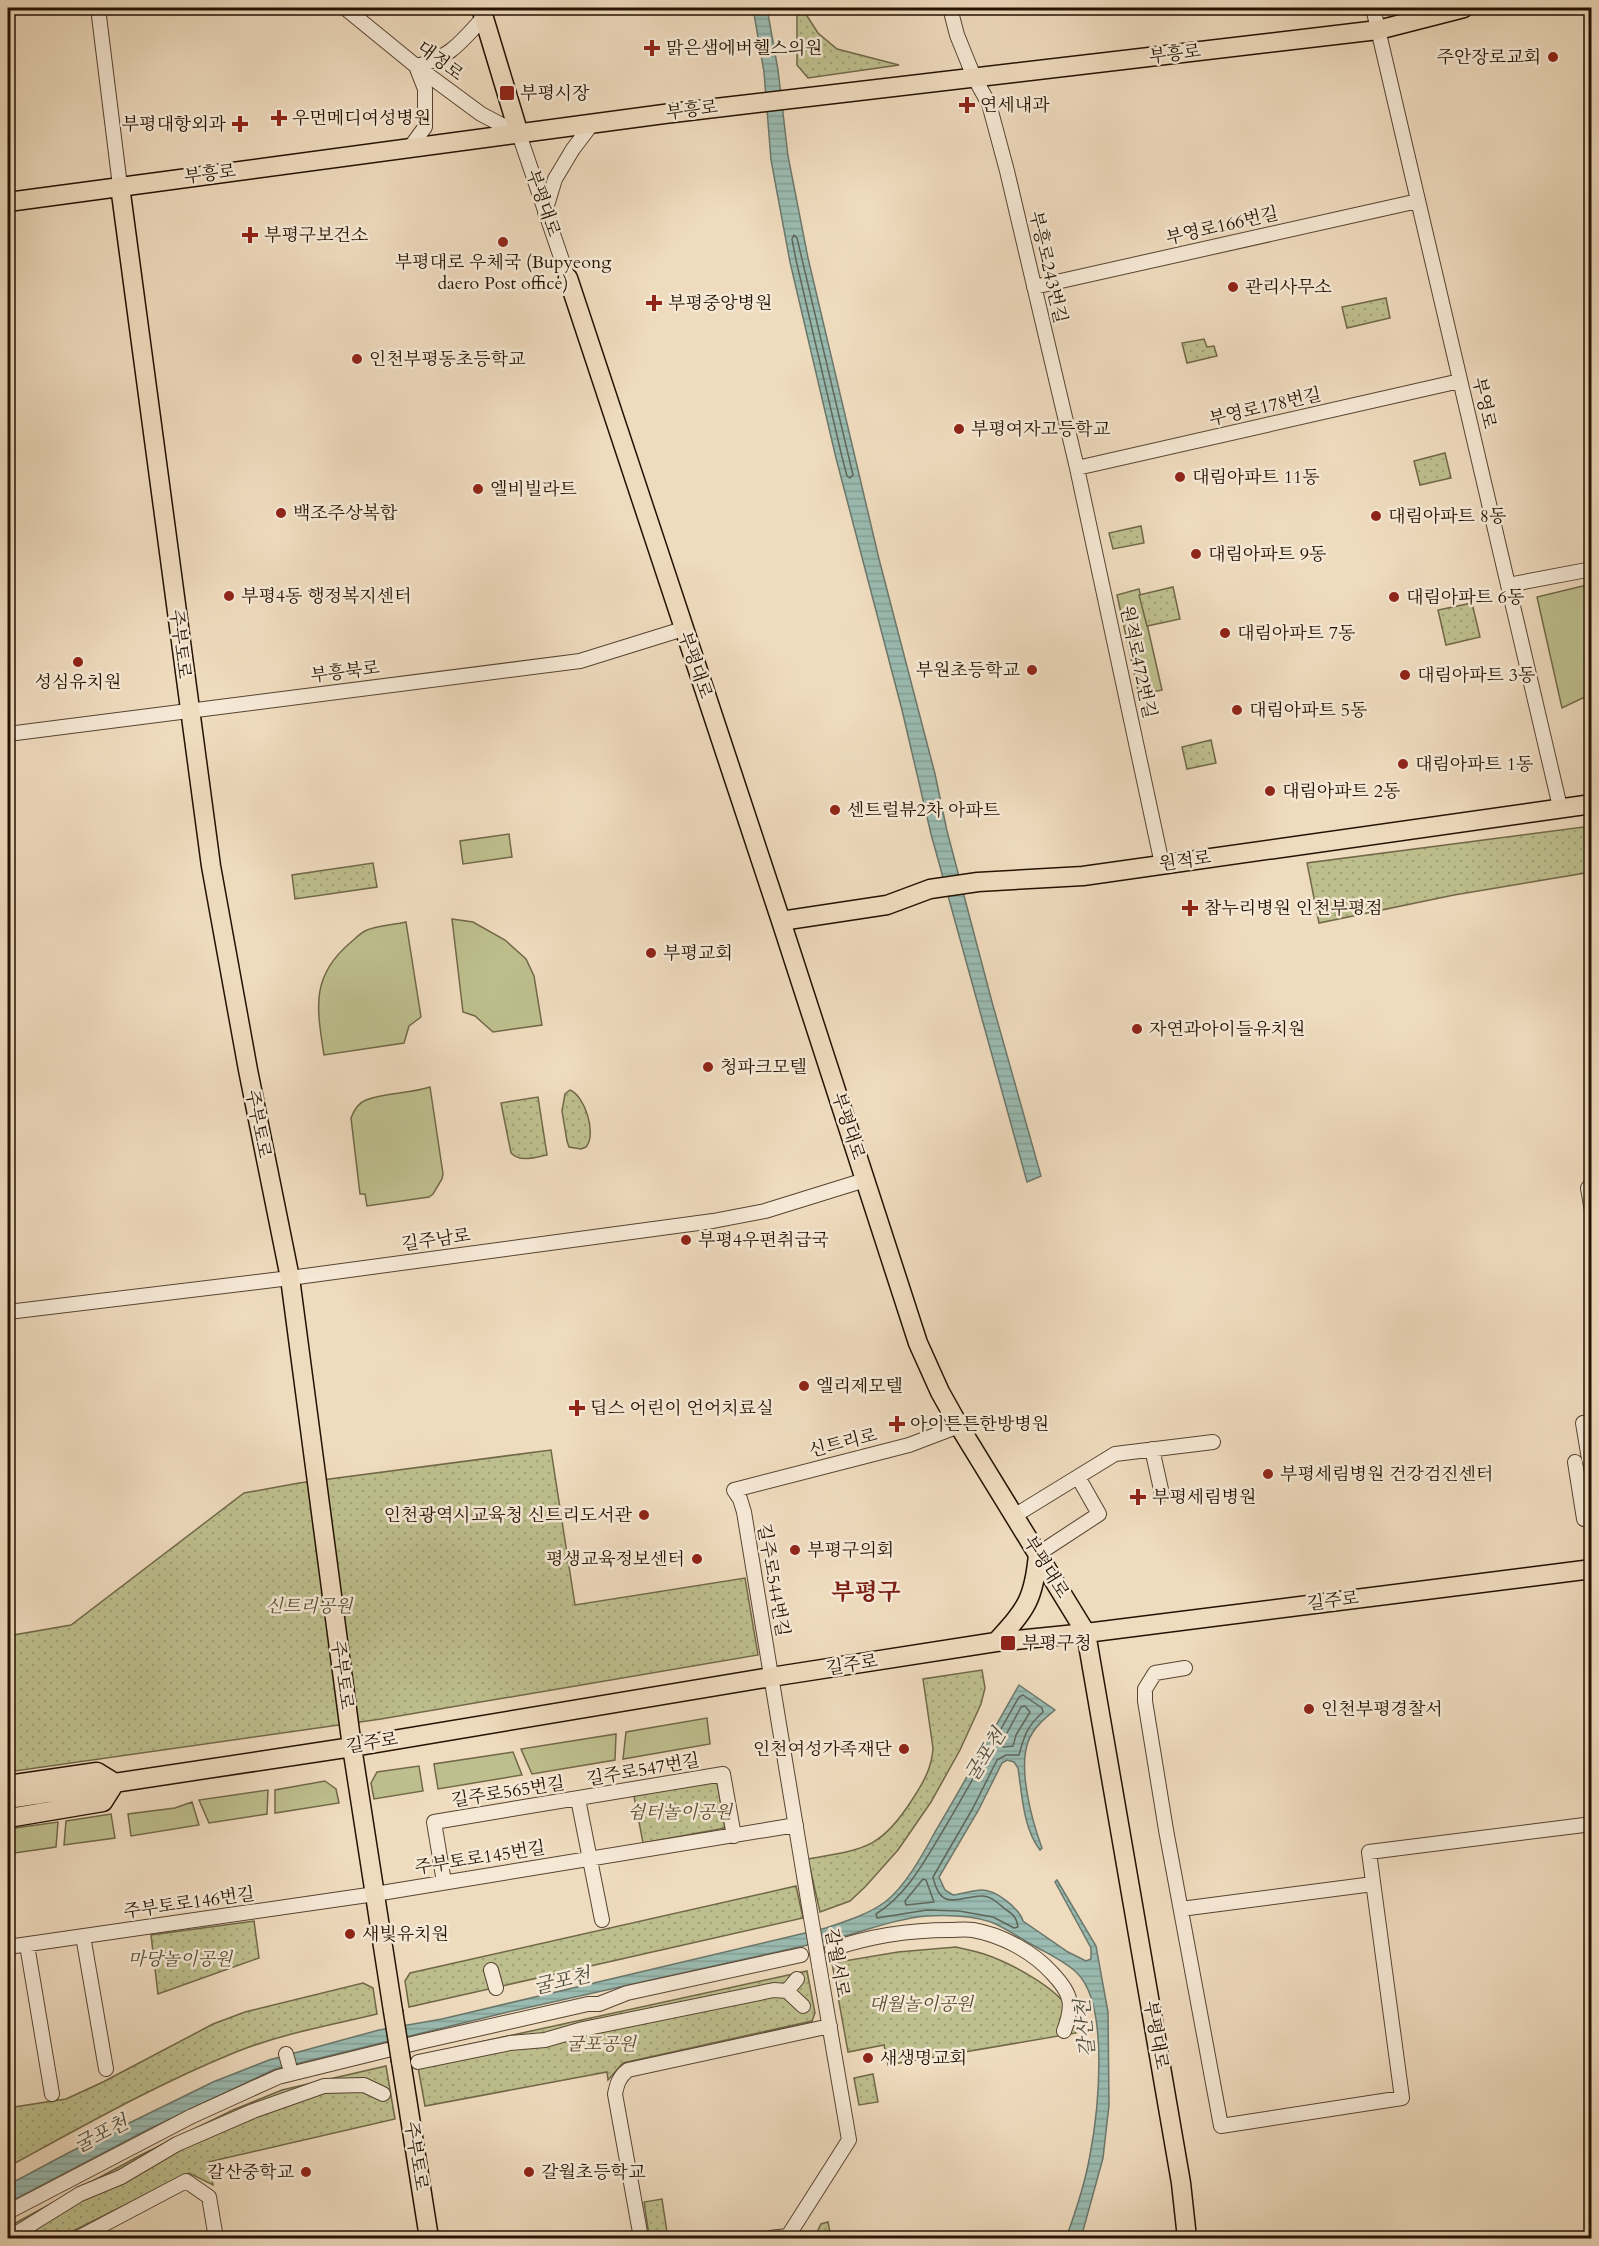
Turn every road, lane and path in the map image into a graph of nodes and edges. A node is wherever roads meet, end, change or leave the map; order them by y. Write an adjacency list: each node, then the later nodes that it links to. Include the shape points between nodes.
1 (98, 8): 13 (street, 주부토로)
2 (345, 8): 8 (street, 대정로)
3 (950, 8): 9 (street, 부흥로243번길)
4 (1373, 8): 7 (street, 부영로)
5 (1464, 8): 7 (main road, 부흥로)
6 (482, 12): 8 (street, via 453,51); 11 (main road, 부평대로)
7 (1378, 30): 9 (main road, 부흥로); 14 (street, 부영로)
8 (416, 66): 11 (street, 대정로, via 481,114); 12 (street, via 425,89 425,128)
9 (974, 77): 10 (main road, 부흥로); 18 (street, 부흥로243번길, via 989,104)
10 (591, 124): 11 (main road, 부흥로); 16 (street, via 555,179)
11 (519, 134): 12 (main road, 부흥로); 16 (street, 부평대로)
12 (409, 149): 13 (main road, 부흥로)
13 (120, 186): 15 (main road, 부흥로); 24 (main road, 주부토로)
14 (1418, 201): 18 (street, 부영로166번길); 19 (street, 부영로)
15 (8, 202)
16 (545, 212): 17 (street, 부평대로)
17 (568, 278): 23 (main road, 부평대로)
18 (1034, 287): 20 (street, 부흥로243번길)
19 (1460, 381): 20 (street, 부영로178번길); 22 (street, 부영로)
20 (1077, 468): 28 (street, 원적로472번길)
21 (1592, 569): 22 (street)
22 (1508, 585): 27 (street, 부영로)
23 (683, 629): 24 (street, 부흥북로, via 580,661); 29 (main road, 부평대로)
24 (189, 711): 25 (street, 부흥북로); 33 (main road, 주부토로, via 211,866)
25 (8, 734)
26 (1592, 804): 27 (main road, 원적로)
27 (1560, 807): 28 (main road, 원적로)
28 (1162, 864): 29 (main road, 원적로, via 1083,876 978,882 930,890 887,905)
29 (781, 921): 30 (main road, 부평대로)
30 (865, 1180): 33 (street, 길주남로, via 765,1211 712,1221); 36 (main road, 부평대로, via 921,1351)
31 (1588, 1188): 32 (street)
32 (1592, 1211)
33 (290, 1278): 34 (street, 길주남로); 51 (main road, 주부토로)
34 (8, 1312)
35 (1592, 1422): 39 (street, via 1583,1423)
36 (959, 1426): 41 (street, 신트리로, via 909,1445); 43 (main road, 부평대로)
37 (1213, 1442): 38 (street)
38 (1152, 1449): 40 (street, via 1115,1454); 42 (street)
39 (1579, 1461): 44 (street, via 1584,1519)
40 (1078, 1477): 43 (street); 45 (street, via 1099,1514)
41 (734, 1490): 50 (street, 길주로544번길, via 744,1512)
42 (1162, 1494)
43 (1014, 1516): 45 (main road, 부평대로)
44 (1592, 1518)
45 (1038, 1554): 47 (main road, 부평대로); 48 (main road, via 1029,1599 1019,1618)
46 (1592, 1569): 47 (main road, 길주로)
47 (1086, 1633): 48 (main road, 길주로); 90 (main road, 부평대로, via 1181,2183)
48 (996, 1642): 50 (main road, 길주로)
49 (1185, 1668): 64 (street, via 1155,1673 1144,1689)
50 (771, 1677): 51 (main road, 길주로); 58 (street, 갈월서로)
51 (352, 1747): 52 (main road, 길주로); 63 (main road, 주부토로)
52 (115, 1783): 53 (main road, 길주로, via 97,1772); 54 (main road, 길주로); 56 (main road, via 103,1802)
53 (8, 1785)
54 (8, 1799)
55 (578, 1799): 59 (street, 길주로547번길, via 723,1774); 60 (street); 61 (street, 길주로565번길, via 434,1822)
56 (8, 1818)
57 (1592, 1824): 62 (street, via 1369,1852)
58 (796, 1826): 59 (street, 주부토로145번길); 76 (street, 갈월서로, bridge)
59 (734, 1836): 60 (street, 주부토로145번길)
60 (590, 1859): 61 (street, 주부토로145번길); 65 (street)
61 (444, 1882): 63 (street, 주부토로145번길)
62 (1373, 1884): 64 (street); 64 (street, via 1402,2098 1221,2126)
63 (375, 1894): 66 (street, 주부토로146번길); 78 (main road, 주부토로, bridge, via 393,2011)
64 (1181, 1910)
65 (602, 1920)
66 (83, 1936): 67 (street, 주부토로146번길); 79 (street)
67 (27, 1945): 68 (street, 주부토로146번길); 80 (street)
68 (8, 1947)
69 (832, 1949): 77 (street, via 856,1941 928,1930 972,1930 999,1937 1044,1964 1066,1988 1071,2011)
70 (801, 1955): 82 (street, via 278,2077 192,2116)
71 (491, 1970): 73 (street)
72 (797, 1979): 74 (street)
73 (496, 1988)
74 (787, 1991): 75 (street); 78 (street, via 752,1993 545,2040)
75 (803, 2006)
76 (830, 2026): 83 (street, 갈월서로, via 849,2140); 88 (street, via 622,2074 615,2094)
77 (1064, 2031)
78 (409, 2062): 87 (main road, 주부토로)
79 (106, 2069)
80 (52, 2094)
81 (383, 2094): 84 (street, via 364,2085 324,2086 253,2111 202,2137 177,2144 122,2177 80,2194)
82 (8, 2212)
83 (789, 2237): 89 (street)
84 (9, 2238)
85 (78, 2238): 86 (street, via 186,2181 209,2197)
86 (216, 2238)
87 (429, 2238)
88 (641, 2238)
89 (770, 2238)
90 (1187, 2238)

